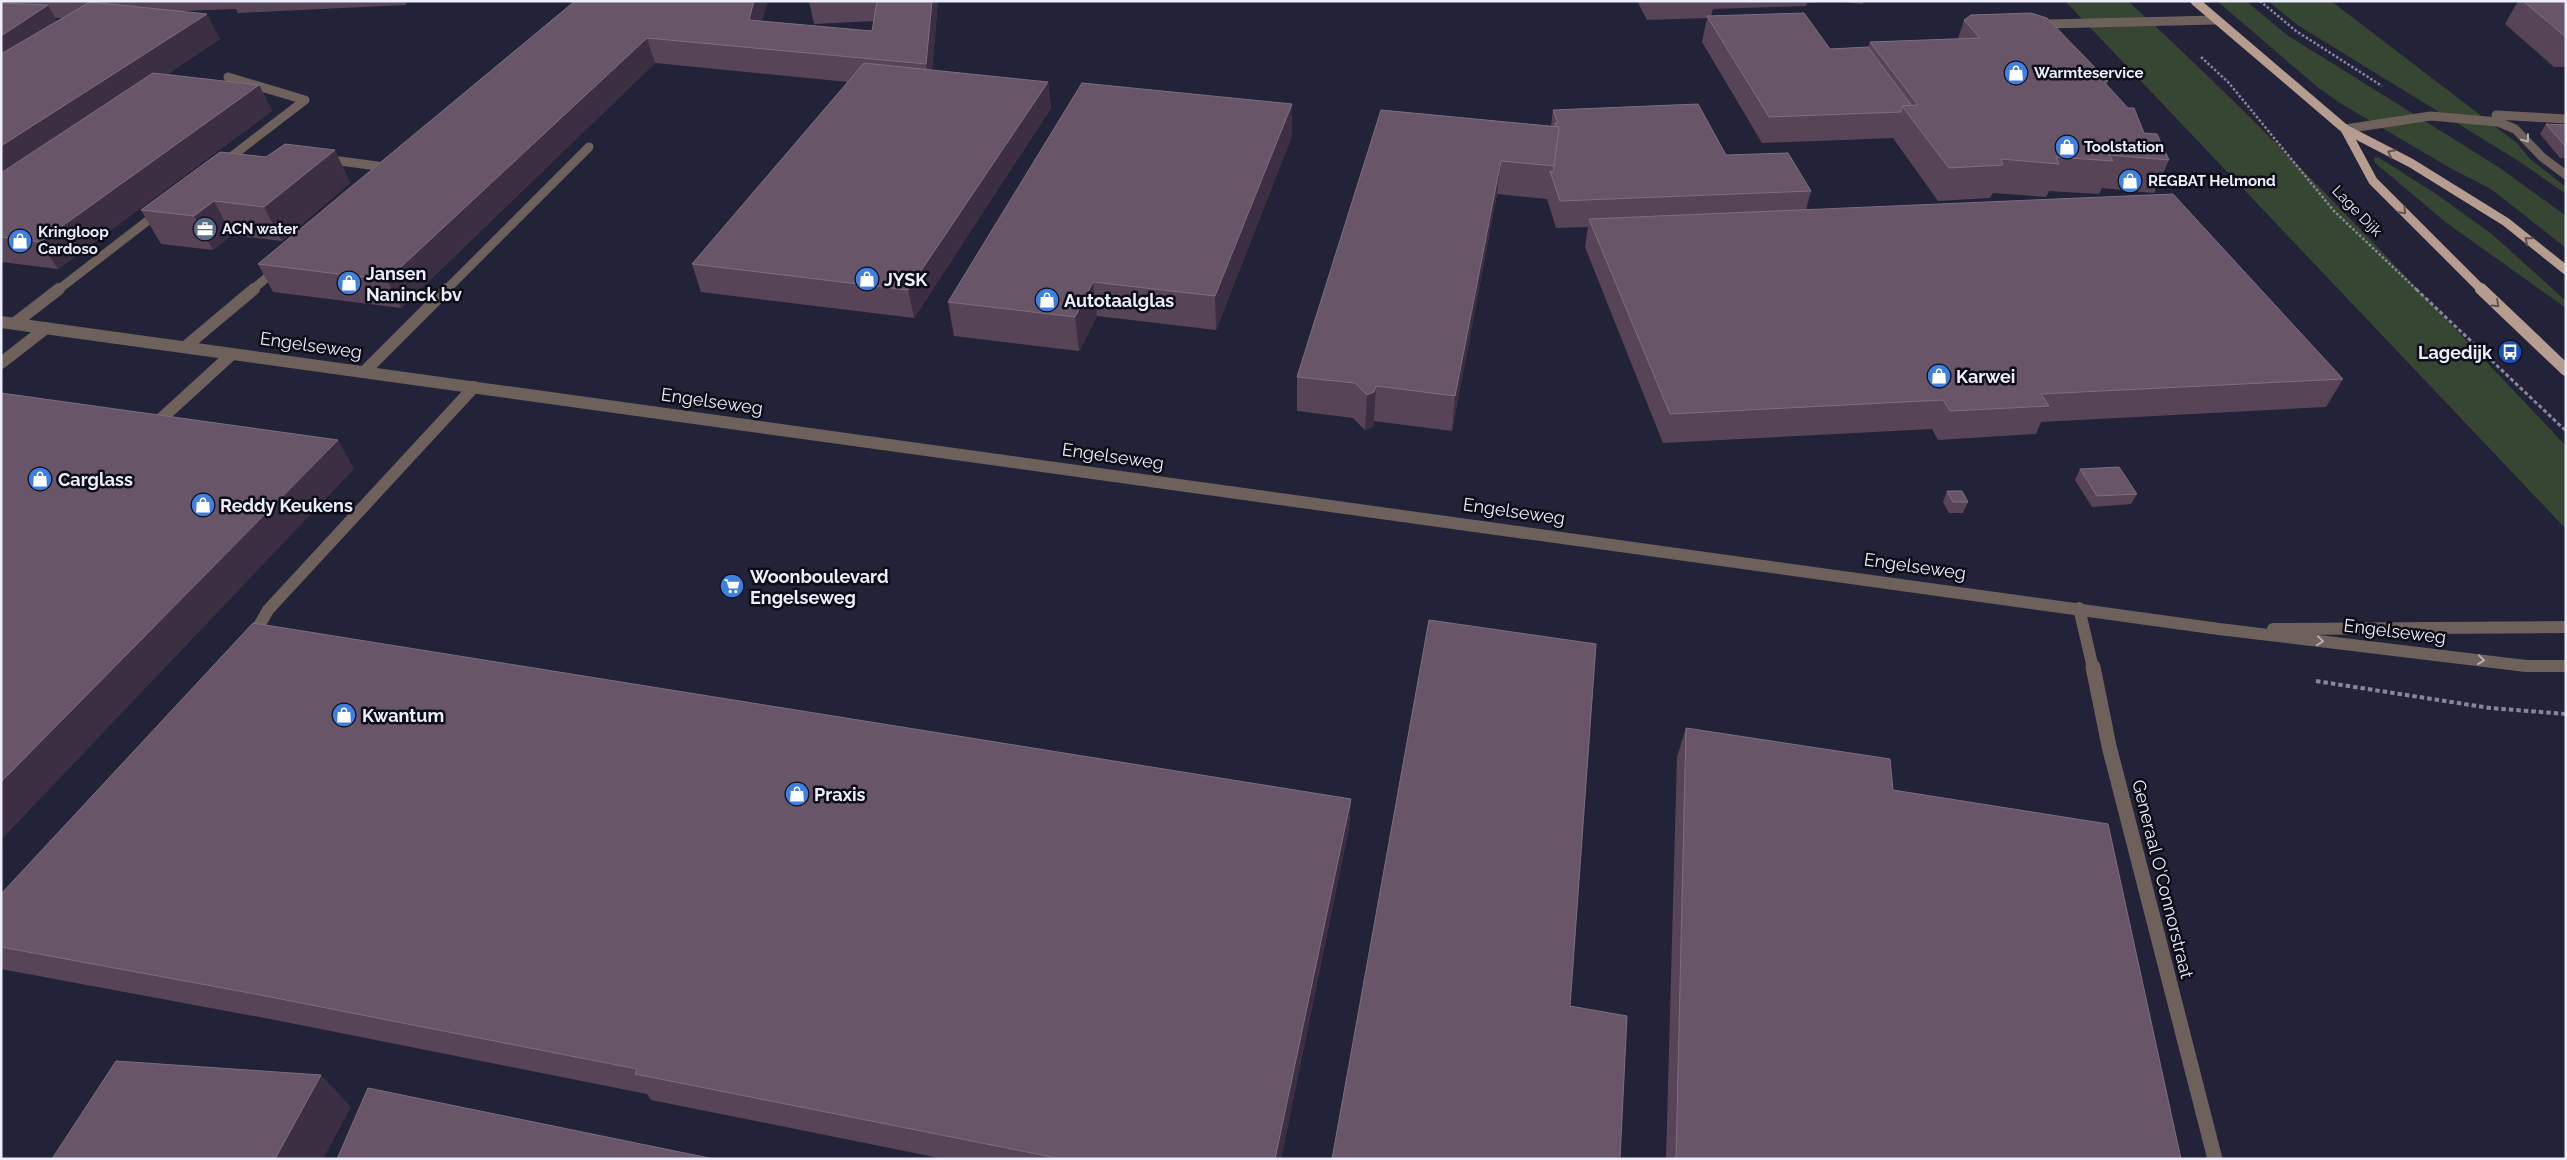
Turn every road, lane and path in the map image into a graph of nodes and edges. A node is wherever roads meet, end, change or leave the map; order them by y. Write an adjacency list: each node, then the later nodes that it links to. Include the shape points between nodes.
1 (2194, 1): 2 (main road, Lage Dijk)
2 (2216, 20): 3 (street); 7 (main road, Lage Dijk)
3 (2162, 22): 4 (street); 25 (path, Lage Dijk, via 2230,83 2334,211)
4 (2048, 24)
5 (228, 77): 10 (street, via 305,100)
6 (2566, 119): 7 (street, via 2422,111)
7 (2345, 129): 12 (street, one-way to 12, via 2431,116 2498,122 2522,133 2539,155); 15 (main road, Lage Dijk, one-way to 7, via 2506,222 2411,163); 22 (main road, Lage Dijk, one-way to 22, via 2373,181)
8 (589, 147): 23 (street)
9 (317, 158): 11 (street, via 395,168)
10 (211, 172)
11 (387, 175)
12 (2566, 175)
13 (164, 209): 17 (street)
14 (285, 262): 19 (street)
15 (2566, 270)
16 (1, 322): 17 (street, Engelseweg)
17 (15, 324): 18 (street, Engelseweg)
18 (46, 328): 19 (street, Engelseweg); 21 (street)
19 (185, 347): 20 (street, Engelseweg)
20 (232, 354): 23 (street, Engelseweg); 26 (street)
21 (1, 363)
22 (2566, 370)
23 (364, 372): 24 (street, Engelseweg)
24 (474, 387): 27 (street, Engelseweg); 30 (street, via 268,610)
25 (2566, 431)
26 (139, 439)
27 (2079, 608): 29 (street, Engelseweg); 32 (street, Generaal O'Connorstraat, via 2090,646 2109,746)
28 (2566, 627): 29 (street, Engelseweg)
29 (2219, 629): 31 (street, Engelseweg, one-way to 31, via 2526,666)
30 (245, 645)
31 (2566, 666)
32 (2215, 1159)

